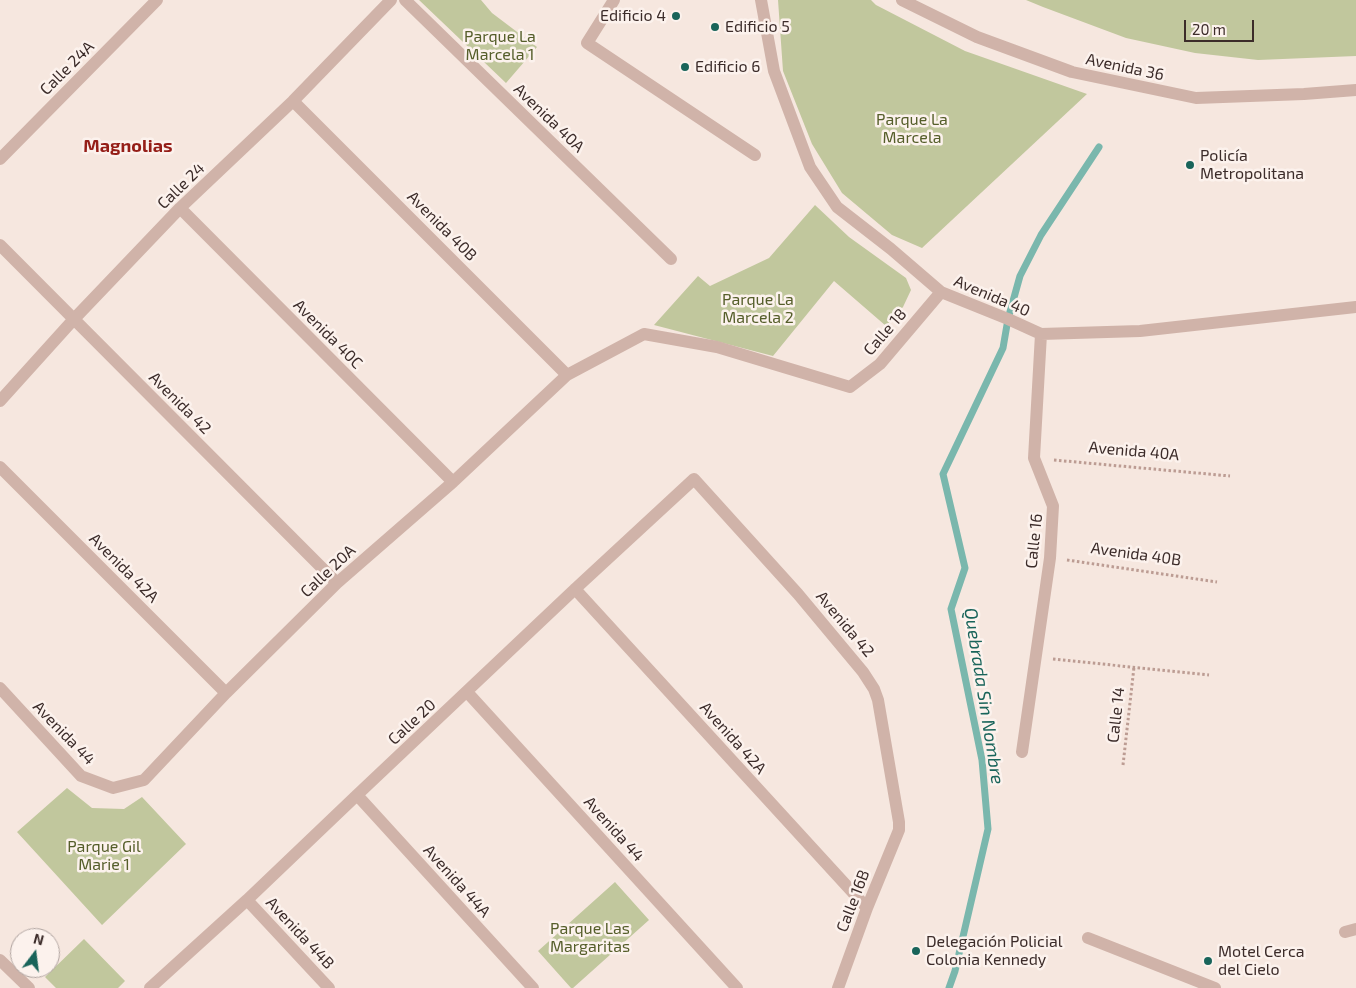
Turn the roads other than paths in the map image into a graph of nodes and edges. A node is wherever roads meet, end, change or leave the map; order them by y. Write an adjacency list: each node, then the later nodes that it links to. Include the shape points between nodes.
1 (157, 0): 10 (street, Calle 24A)
2 (391, 0): 8 (street, Calle 24)
3 (405, 0): 13 (street, Avenida 40A)
4 (614, 0): 9 (street, via 587,43)
5 (761, 0): 14 (street, Avenida 40, via 774,70 810,167 837,207)
6 (902, 0): 7 (street, Avenida 36, via 976,37 1072,72 1196,98)
7 (1356, 90)
8 (293, 101): 11 (street, Calle 24); 18 (street, Avenida 40B)
9 (755, 155)
10 (0, 159)
11 (180, 208): 16 (street, Calle 24); 22 (street, Avenida 40C)
12 (0, 245): 16 (street, Avenida 42)
13 (671, 259)
14 (941, 292): 17 (street, Avenida 40); 18 (street, Calle 18, via 880,364 850,387 717,347 644,334)
15 (1356, 307): 17 (street, Avenida 40, via 1140,331)
16 (74, 319): 19 (street, Calle 24); 23 (street, Avenida 42)
17 (1041, 334): 28 (street, Calle 16, via 1034,458 1053,506 1050,558)
18 (567, 374): 22 (street, Calle 20A)
19 (0, 401)
20 (0, 467): 27 (street, Avenida 42A)
21 (694, 479): 24 (street, Calle 20); 31 (street, Avenida 42, via 798,594 869,680 881,711)
22 (453, 482): 23 (street, Calle 20A)
23 (337, 583): 27 (street, Calle 20A)
24 (575, 589): 26 (street, Calle 20); 33 (street, Avenida 42A)
25 (0, 688): 29 (street, Avenida 44, via 81,776)
26 (467, 692): 30 (street, Calle 20); 40 (street, Avenida 44)
27 (226, 693): 29 (street, Calle 20A, via 144,780)
28 (1022, 752)
29 (113, 788)
30 (357, 795): 32 (street, Calle 20); 39 (street, Avenida 44A)
31 (899, 826): 33 (street, Calle 16B)
32 (247, 900): 37 (street, Calle 20); 38 (street, Avenida 44B)
33 (867, 908): 41 (street, Calle 16B)
34 (1088, 938): 42 (street)
35 (0, 960): 36 (street)
36 (29, 988)
37 (150, 988)
38 (328, 988)
39 (533, 988)
40 (737, 988)
41 (838, 988)
42 (1215, 988)

